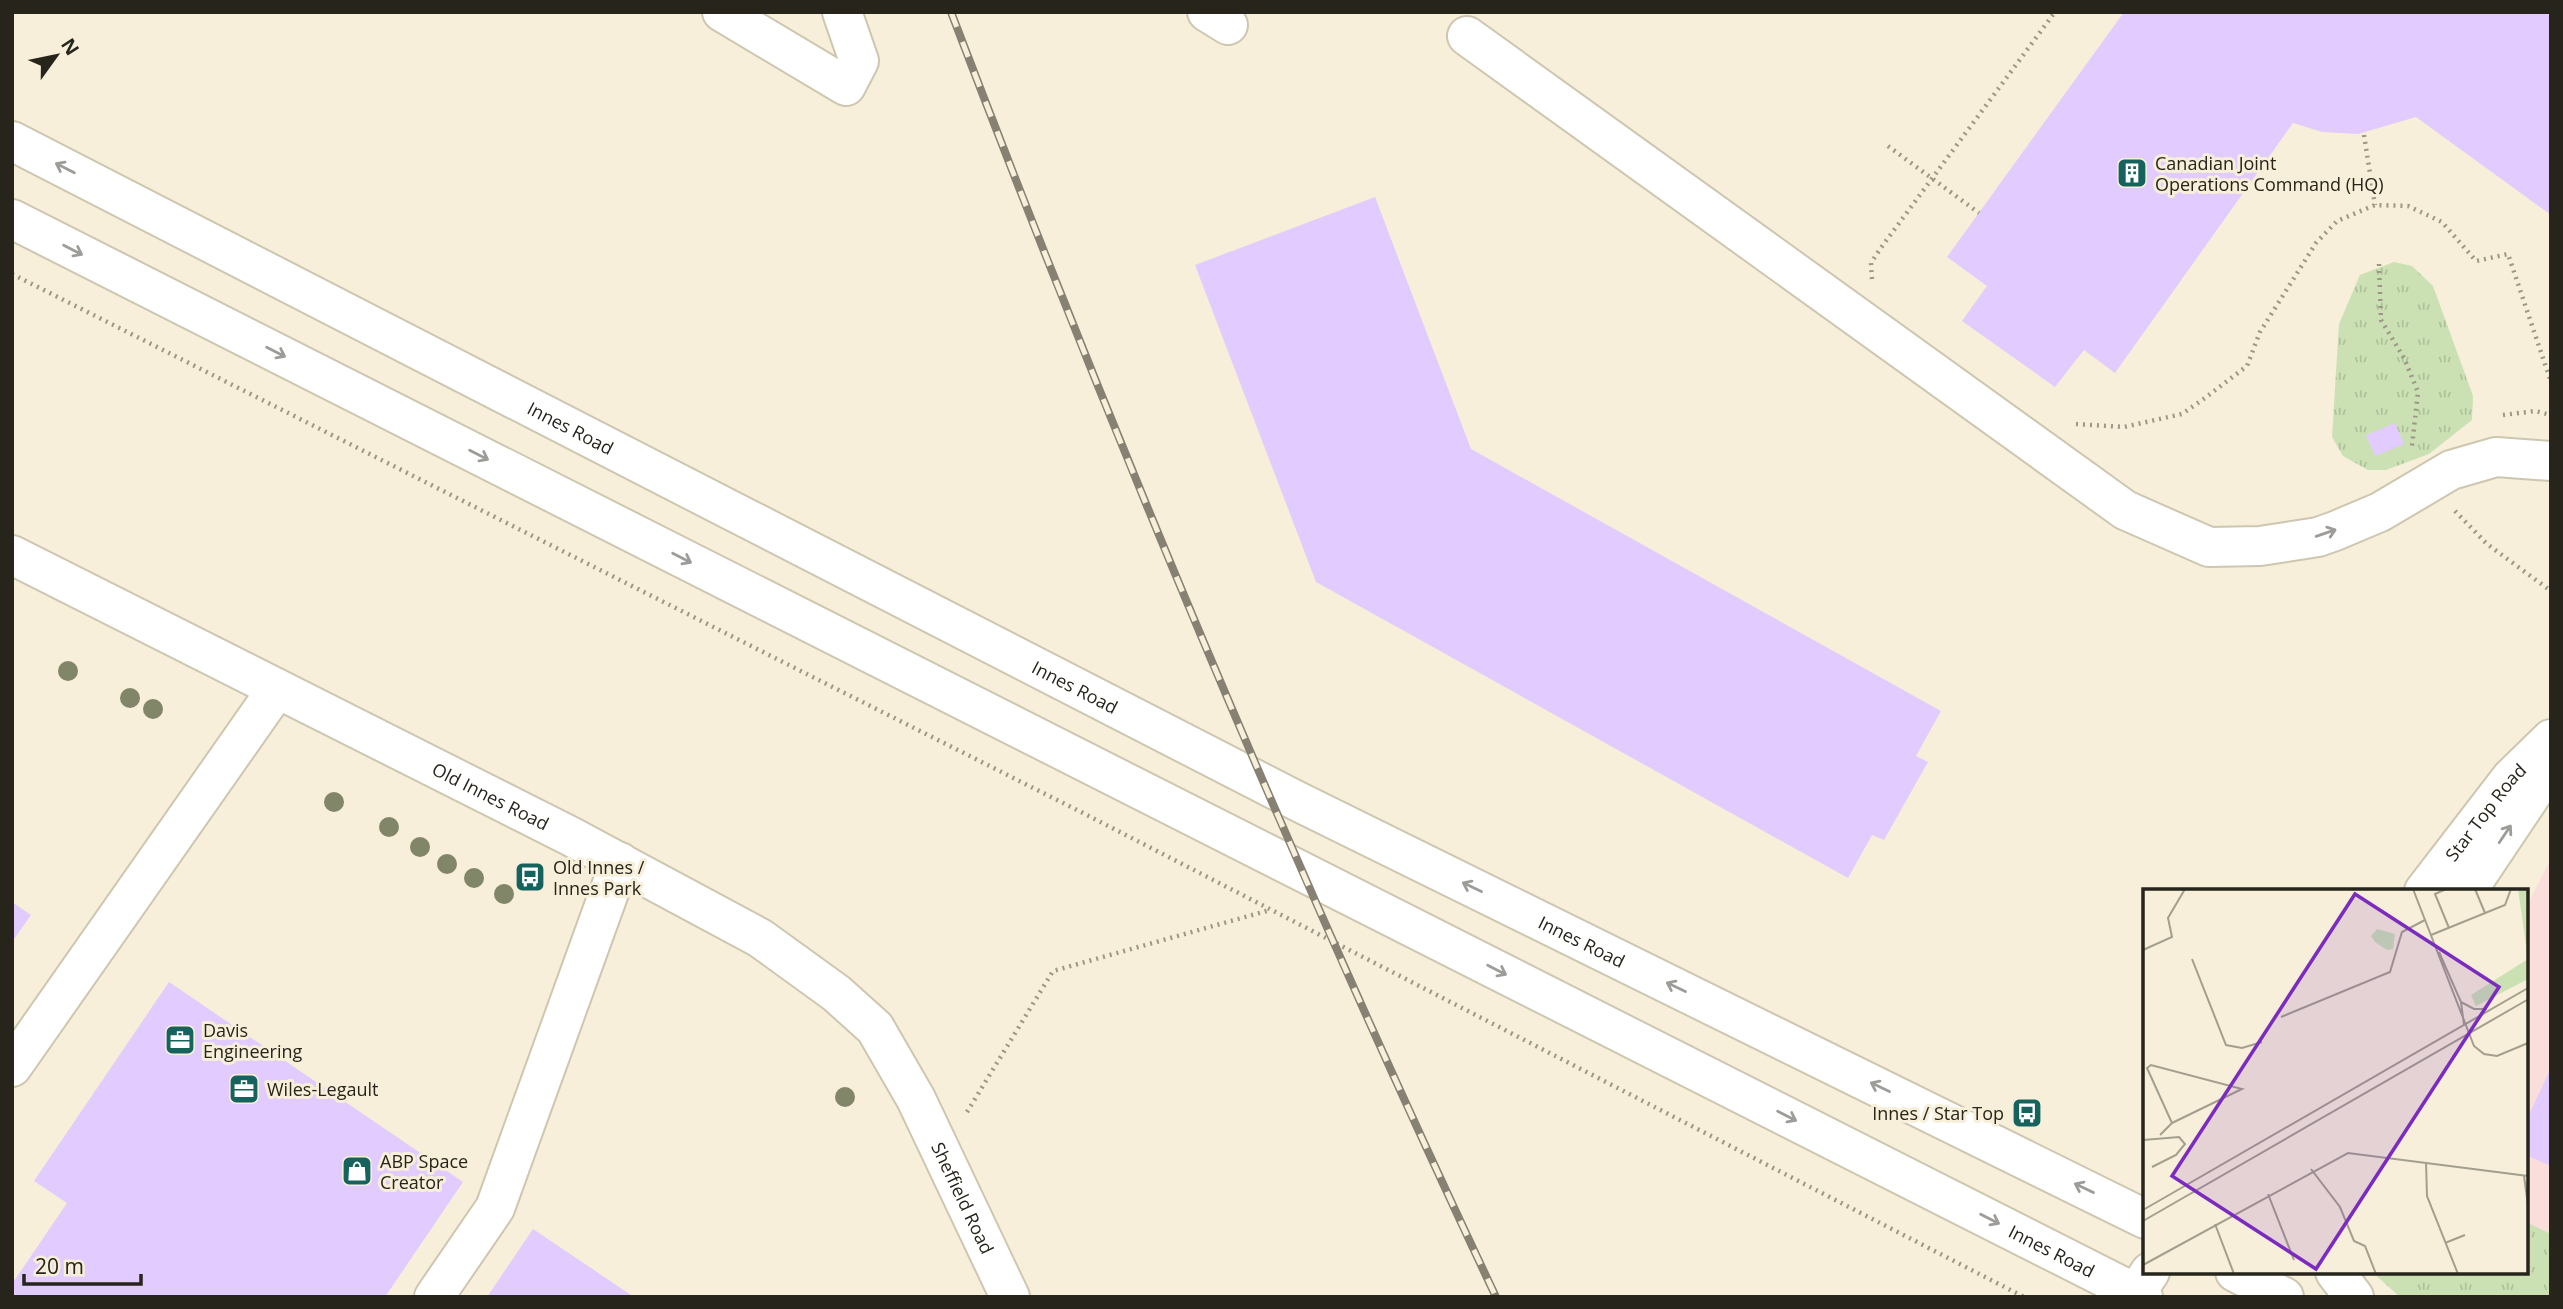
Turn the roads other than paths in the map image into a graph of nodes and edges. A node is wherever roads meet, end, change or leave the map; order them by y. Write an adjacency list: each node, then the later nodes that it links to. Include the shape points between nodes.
1 (722, 12): 2 (main road, via 846,86 859,61)
2 (842, 12)
3 (1467, 36): 6 (main road, one-way to 6, via 2125,510 2209,547 2260,546 2318,537 2379,512 2451,470 2496,457)
4 (12, 141): 16 (main road, Innes Road, one-way to 4, via 1297,801)
5 (12, 219): 19 (main road, Innes Road, one-way to 19)
6 (2551, 461)
7 (12, 555): 8 (main road, Old Innes Road)
8 (277, 688): 11 (main road, Old Innes Road); 14 (main road)
9 (2551, 740): 12 (main road, Star Top Road, via 2511,778)
10 (2551, 748): 13 (main road, Star Top Road, one-way to 10, via 2535,790)
11 (620, 862): 15 (main road, Old Innes Road, via 760,938 836,993 875,1028); 20 (main road, via 495,1208)
12 (2426, 889)
13 (2468, 889)
14 (12, 1067)
15 (916, 1099): 21 (main road, Sheffield Road)
16 (2143, 1218)
17 (2239, 1274): 22 (main road)
18 (2336, 1274): 23 (main road)
19 (2140, 1290)
20 (434, 1297)
21 (1010, 1297)
22 (2284, 1297)
23 (2354, 1297)

